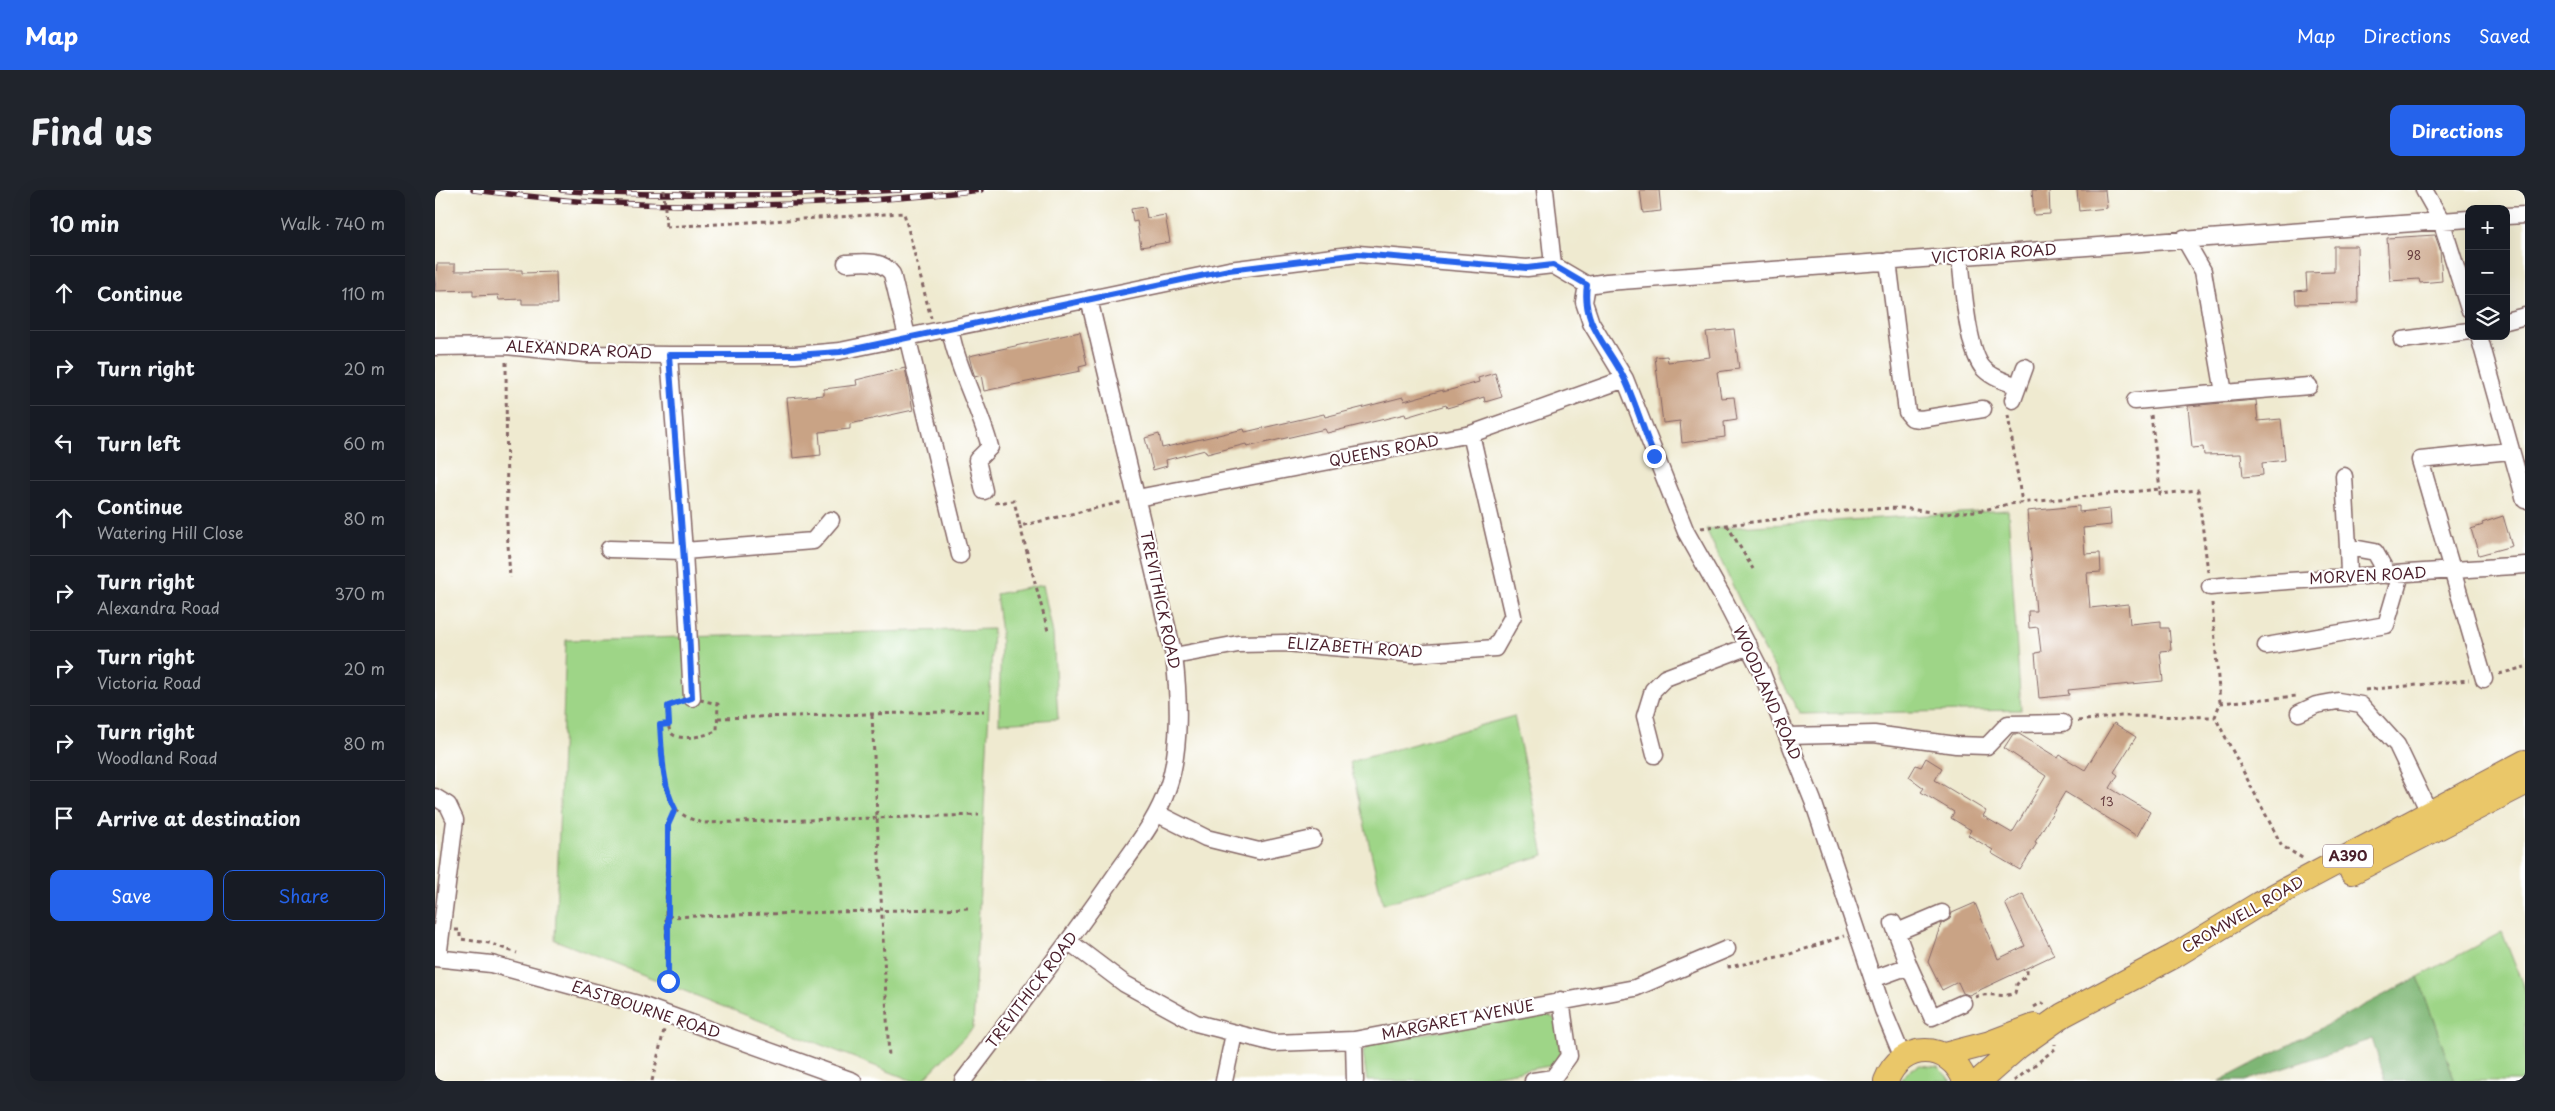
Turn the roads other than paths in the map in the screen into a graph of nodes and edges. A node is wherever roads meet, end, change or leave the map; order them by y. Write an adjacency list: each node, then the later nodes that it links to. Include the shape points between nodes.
1 (1545, 190): 11 (street)
2 (2424, 190): 6 (street)
3 (2525, 215): 4 (street)
4 (2510, 216)
5 (2465, 219): 6 (street, VICTORIA ROAD)
6 (2441, 220): 7 (street, VICTORIA ROAD); 13 (street)
7 (2184, 238): 8 (street, VICTORIA ROAD); 27 (street, via 2203,271)
8 (1960, 257): 9 (street, VICTORIA ROAD); 24 (street, via 1969,329 1980,364 2016,393)
9 (1888, 261): 12 (street, VICTORIA ROAD); 29 (street, via 1907,412 1912,418 1921,419)
10 (846, 263): 19 (street, via 867,262 888,268)
11 (1553, 265): 12 (street); 14 (street, ALEXANDRA ROAD, via 1527,268 1358,254 1229,270)
12 (1587, 285): 25 (street, WOODLAND ROAD, via 1584,302 1591,323)
13 (2465, 296)
14 (1089, 299): 17 (street, ALEXANDRA ROAD); 34 (street, TREVITHICK ROAD)
15 (2525, 316): 16 (street)
16 (2510, 320)
17 (951, 329): 19 (street, ALEXANDRA ROAD); 33 (street, via 954,350 990,447 977,460)
18 (2465, 332): 20 (street)
19 (908, 338): 23 (street, ALEXANDRA ROAD, via 840,352); 40 (street)
20 (2401, 340)
21 (2480, 340): 31 (street)
22 (435, 347): 23 (street, ALEXANDRA ROAD, via 506,346 585,354)
23 (669, 355): 39 (street)
24 (2025, 367)
25 (1625, 379): 30 (street, QUEENS ROAD); 46 (street, WOODLAND ROAD, via 1686,532)
26 (2309, 386): 27 (street)
27 (2224, 393): 28 (street)
28 (2142, 400)
29 (1983, 409)
30 (1471, 434): 34 (street, QUEENS ROAD); 48 (street, ELIZABETH ROAD, via 1513,616 1495,648 1413,654 1285,642 1238,644)
31 (2516, 456): 35 (street); 42 (street, via 2420,460)
32 (2344, 476): 37 (street)
33 (984, 491)
34 (1137, 498): 48 (street, TREVITHICK ROAD)
35 (2525, 500)
36 (831, 520): 39 (street, via 813,541)
37 (2348, 547): 43 (street, via 2375,552); 44 (street)
38 (609, 549): 39 (street)
39 (684, 551): 50 (street)
40 (960, 555)
41 (2525, 565): 42 (street, MORVEN ROAD)
42 (2453, 571): 43 (street, MORVEN ROAD); 49 (street)
43 (2395, 574): 44 (street, MORVEN ROAD); 47 (street, via 2385,625)
44 (2349, 575): 45 (street, MORVEN ROAD)
45 (2211, 587)
46 (1749, 646): 53 (street, WOODLAND ROAD); 54 (street, via 1665,678 1653,690 1645,716)
47 (2266, 646)
48 (1174, 656): 59 (street, TREVITHICK ROAD, via 1178,686 1174,761)
49 (2484, 678)
50 (692, 698)
51 (2299, 713): 58 (street, via 2338,701 2361,705 2397,745)
52 (2063, 723): 53 (street, via 2007,724 1987,746 1874,734)
53 (1787, 736): 67 (street, WOODLAND ROAD, via 1813,801)
54 (1655, 755)
55 (2525, 762): 58 (highway, CROMWELL ROAD / A390)
56 (2525, 783): 64 (highway, CROMWELL ROAD / A390, via 2273,913)
57 (435, 797): 65 (street, via 448,805 455,820)
58 (2429, 812): 64 (highway, CROMWELL ROAD / A390, via 2312,874)
59 (1158, 814): 60 (street, via 1206,838 1259,851); 62 (street, TREVITHICK ROAD)
60 (1313, 839)
61 (1942, 914): 66 (street, via 1895,927)
62 (1068, 941): 71 (street, MARGARET AVENUE, via 1125,984 1195,1023); 76 (street, TREVITHICK ROAD)
63 (1727, 949): 68 (street, MARGARET AVENUE, via 1635,988)
64 (2174, 956): 70 (highway, CROMWELL ROAD / A390)
65 (436, 958): 75 (street, EASTBOURNE ROAD, via 491,964 638,1004)
66 (1909, 966): 67 (street); 69 (street, via 1931,1016)
67 (1873, 979): 74 (street, WOODLAND ROAD)
68 (1561, 1000): 72 (street, MARGARET AVENUE); 79 (street, via 1569,1056 1553,1078)
69 (1963, 1003)
70 (2063, 1016): 73 (highway, CROMWELL ROAD / A390, via 1990,1043); 82 (highway, CROMWELL ROAD / A390, via 2019,1046)
71 (1234, 1034): 72 (street, MARGARET AVENUE, via 1274,1043); 77 (street)
72 (1354, 1040): 78 (street)
73 (1944, 1055): 74 (highway, A390, via 1924,1051); 81 (highway, via 1957,1066)
74 (1903, 1058): 80 (highway, via 1890,1071)
75 (853, 1081)
76 (963, 1081)
77 (1224, 1081)
78 (1355, 1081)
79 (1533, 1081)
80 (1886, 1081)
81 (1965, 1081)
82 (1979, 1081)

